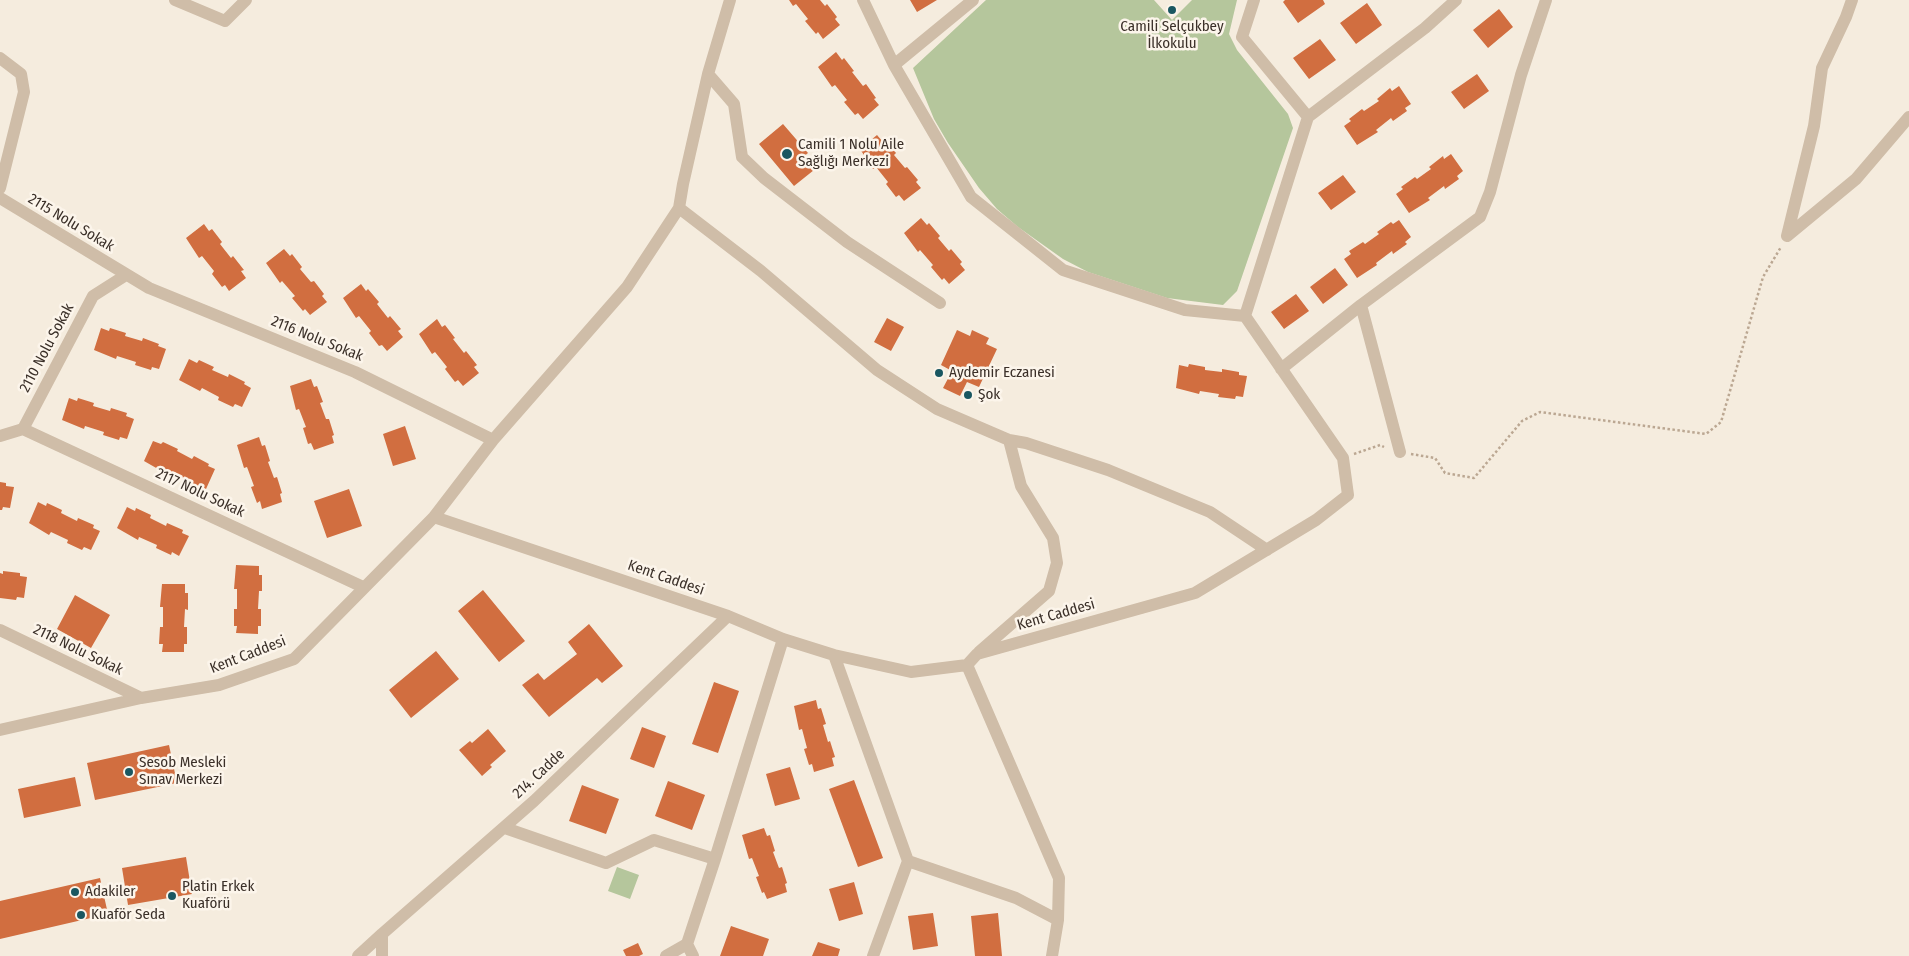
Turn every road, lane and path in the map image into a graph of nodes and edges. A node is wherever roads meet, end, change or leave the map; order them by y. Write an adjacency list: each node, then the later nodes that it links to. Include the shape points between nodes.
1 (175, 0): 2 (street, via 225,21)
2 (246, 0)
3 (730, 0): 12 (street)
4 (862, 0): 11 (street)
5 (974, 0): 11 (street)
6 (1254, 0): 14 (street, via 1242,36)
7 (1456, 0): 14 (street, via 1426,28)
8 (1546, 0): 21 (street, via 1480,217)
9 (1852, 0): 18 (street, via 1822,68 1814,126)
10 (0, 58): 15 (street, via 21,74 24,92)
11 (894, 65): 22 (street, via 971,197 1063,270 1185,310)
12 (708, 74): 17 (street); 20 (street, via 734,104 742,157 847,242)
13 (1909, 117): 18 (street, via 1856,179)
14 (1308, 118): 22 (street)
15 (0, 188)
16 (0, 198): 19 (street, 2115 Nolu Sokak)
17 (679, 208): 26 (street, via 628,287); 27 (street, via 761,271 877,370 937,409)
18 (1787, 236): 28 (path, via 1763,277 1721,422 1706,434 1540,412 1522,421 1474,478 1445,473 1435,458)
19 (126, 275): 24 (street, 2110 Nolu Sokak, via 93,296); 26 (street, 2116 Nolu Sokak, via 149,288 355,372)
20 (940, 303)
21 (1361, 305): 23 (street); 28 (street)
22 (1245, 316): 23 (street)
23 (1281, 370): 29 (street)
24 (23, 428): 25 (street); 32 (street, 2117 Nolu Sokak)
25 (0, 436)
26 (493, 440): 30 (street)
27 (1009, 440): 31 (street, via 1108,470 1210,512); 36 (street, via 1021,486 1053,538 1057,564 1049,591)
28 (1400, 452): 29 (path, via 1380,445)
29 (1343, 458): 31 (street, Kent Caddesi, via 1348,495 1316,520)
30 (434, 517): 32 (street, Kent Caddesi); 33 (street, Kent Caddesi)
31 (1267, 550): 36 (street, Kent Caddesi, via 1195,593)
32 (363, 587): 39 (street, Kent Caddesi, via 294,659 219,686)
33 (728, 616): 35 (street, Kent Caddesi); 41 (street, 214. Cadde)
34 (0, 630): 39 (street, 2118 Nolu Sokak)
35 (783, 639): 37 (street, Kent Caddesi); 42 (street)
36 (977, 654): 38 (street)
37 (834, 655): 38 (street, Kent Caddesi, via 911,672); 43 (street)
38 (967, 665): 44 (street, via 1059,878)
39 (142, 698): 40 (street, Kent Caddesi)
40 (0, 730)
41 (504, 828): 42 (street, via 606,863 654,840); 45 (street, 214. Cadde)
42 (716, 859): 46 (street)
43 (908, 861): 44 (street, via 1016,898); 51 (street)
44 (1058, 920): 52 (street)
45 (382, 934): 47 (street, 214. Cadde); 48 (street)
46 (687, 944): 49 (street); 50 (street)
47 (358, 956)
48 (382, 956)
49 (666, 956)
50 (693, 956)
51 (873, 956)
52 (1052, 956)

